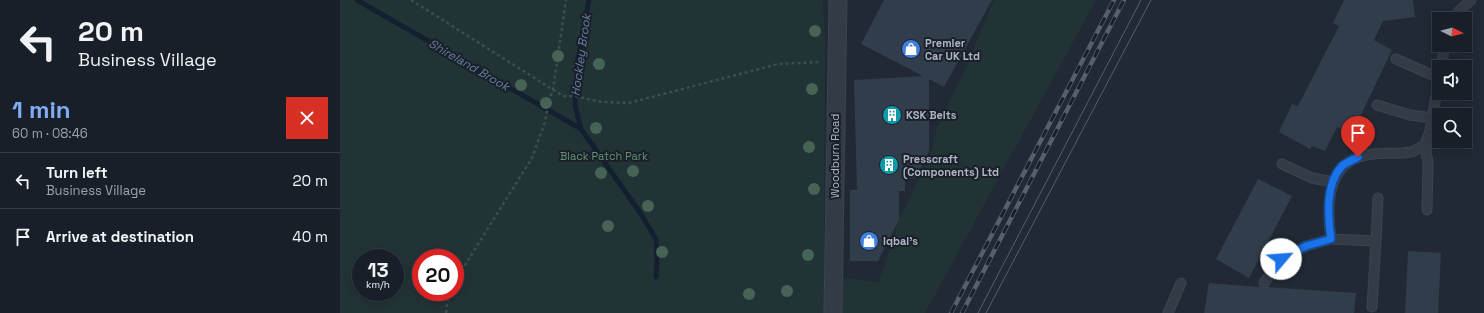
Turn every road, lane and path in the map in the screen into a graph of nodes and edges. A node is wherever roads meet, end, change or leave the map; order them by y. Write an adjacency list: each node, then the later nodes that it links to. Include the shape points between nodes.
1 (411, 0): 9 (path)
2 (566, 0): 9 (path)
3 (1471, 0): 5 (lane)
4 (841, 2): 7 (street, Woodburn Road)
5 (1458, 12)
6 (1396, 59): 8 (lane)
7 (836, 64): 9 (path, via 812,61 778,64 629,103 562,96); 25 (street, Woodburn Road)
8 (1432, 75)
9 (553, 90): 19 (path, via 532,158)
10 (1377, 105): 11 (lane, via 1410,115)
11 (1432, 118): 12 (lane)
12 (1424, 145): 14 (lane, via 1412,152 1358,157 1342,166); 16 (lane, via 1428,163)
13 (1282, 164): 14 (lane, via 1312,178)
14 (1333, 182): 17 (lane, via 1328,223)
15 (1378, 198): 18 (lane)
16 (1427, 210)
17 (1331, 239): 18 (lane); 21 (lane, via 1306,246 1281,259)
18 (1376, 242): 23 (lane)
19 (464, 267)
20 (1181, 283): 26 (lane)
21 (1264, 283)
22 (447, 301): 24 (path)
23 (1372, 307)
24 (446, 313)
25 (833, 313)
26 (1168, 313)

